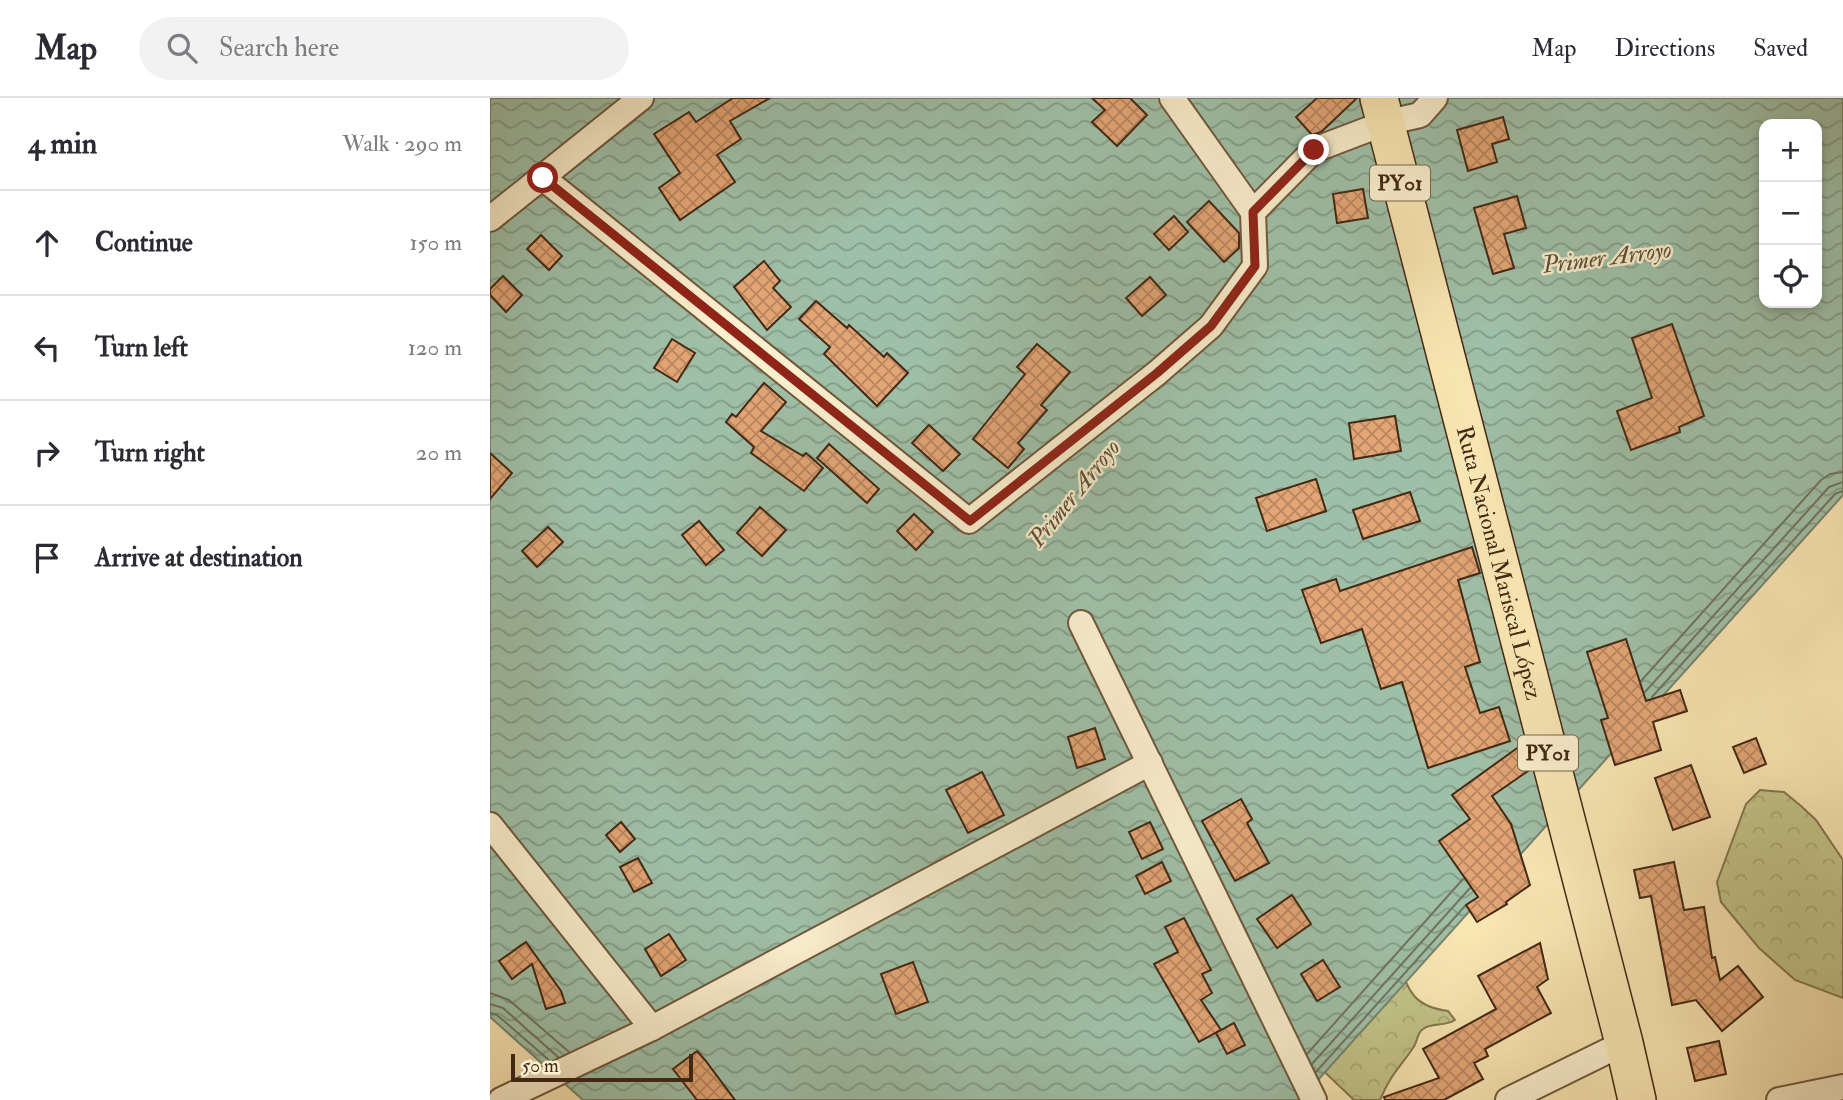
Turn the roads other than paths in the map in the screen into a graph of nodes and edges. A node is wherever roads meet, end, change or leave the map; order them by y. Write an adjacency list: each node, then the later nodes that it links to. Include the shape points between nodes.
1 (641, 98): 5 (street)
2 (1172, 98): 6 (street)
3 (1435, 98): 4 (street, via 1420,115)
4 (1382, 111): 6 (street, via 1314,150); 12 (highway, Ruta Nacional Mariscal López / PY01)
5 (543, 178): 6 (street, via 970,521 1211,326 1255,266); 7 (street)
6 (1253, 212)
7 (490, 219)
8 (1081, 623): 9 (street)
9 (1150, 764): 11 (street); 15 (street)
10 (490, 825): 11 (street)
11 (652, 1028): 14 (street)
12 (1625, 1043): 16 (street); 17 (highway, Ruta Nacional Mariscal López / PY01)
13 (1843, 1087): 18 (street)
14 (501, 1100)
15 (1314, 1100)
16 (1508, 1100)
17 (1637, 1100)
18 (1779, 1100)

